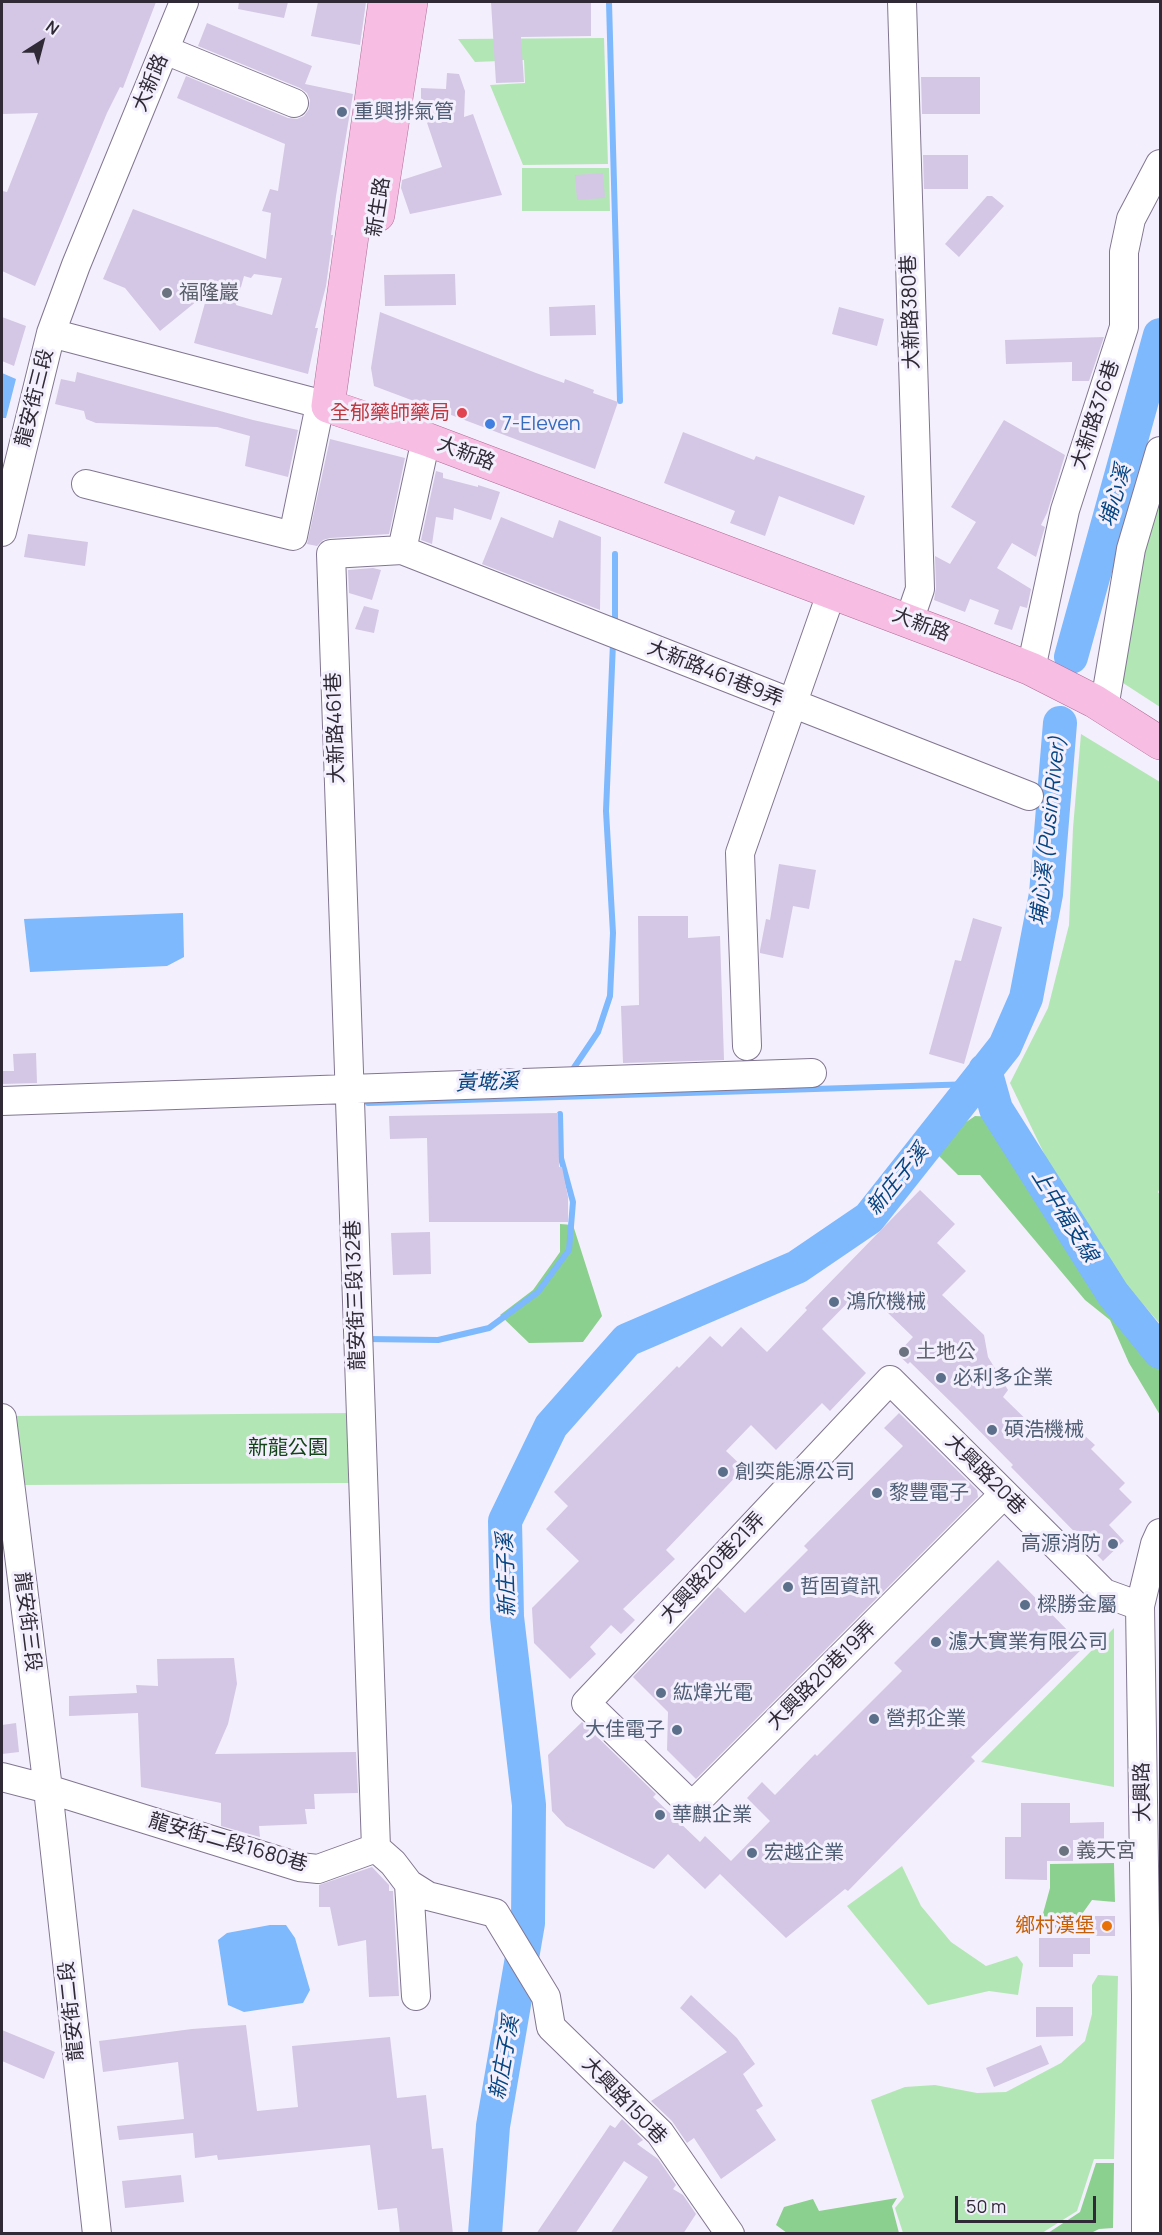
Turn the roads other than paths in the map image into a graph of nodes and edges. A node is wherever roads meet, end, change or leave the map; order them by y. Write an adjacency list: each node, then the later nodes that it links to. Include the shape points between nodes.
1 (184, 2): 5 (street, 大新路)
2 (385, 2): 9 (main road, 新生路)
3 (411, 2): 9 (main road, 新生路)
4 (902, 2): 16 (street, 大新路380巷, via 920,589)
5 (165, 50): 6 (street); 8 (street, 大新路)
6 (294, 104)
7 (1161, 164): 17 (street, 大新路376巷, via 1131,219 1124,252 1124,327 1065,510)
8 (51, 333): 9 (street, 大新路); 13 (street, 龍安街三段)
9 (332, 408): 10 (main road, 大新路); 12 (street, via 293,536)
10 (426, 439): 14 (street); 15 (main road, 大新路)
11 (1161, 451): 19 (street, via 1131,549)
12 (87, 484)
13 (2, 532)
14 (402, 550): 18 (street, 大新路461巷9弄); 24 (street, 大新路461巷, via 331,554)
15 (832, 591): 16 (main road, 大新路); 18 (street)
16 (909, 621): 17 (main road, 大新路)
17 (1035, 671): 19 (main road, 大新路)
18 (793, 705): 21 (street, 大新路461巷9弄); 22 (street, via 740,853)
19 (1099, 705): 20 (main road, 大新路)
20 (1161, 742)
21 (1029, 796)
22 (747, 1046)
23 (812, 1073): 24 (street)
24 (348, 1088): 25 (street); 34 (street, 龍安街三段132巷)
25 (2, 1101)
26 (890, 1380): 28 (street, 大興路20巷); 31 (street, 大興路20巷21弄, via 586,1702)
27 (2, 1418): 33 (street, 龍安街三段)
28 (1004, 1494): 30 (street, 大興路20巷, via 1104,1593); 31 (street, 大興路20巷19弄, via 692,1806)
29 (1159, 1542): 30 (street, 大興路)
30 (1140, 1606): 36 (street, 大興路)
31 (639, 1754)
32 (2, 1777): 33 (street, 龍安街二段1680巷)
33 (48, 1789): 34 (street, 龍安街二段1680巷, via 298,1867 318,1869); 39 (street, 龍安街二段)
34 (376, 1848): 35 (street)
35 (409, 1884): 37 (street); 40 (street, 大興路150巷, via 428,1896 495,1913 546,1997 551,2027 660,2133)
36 (1153, 1995): 38 (street, 大興路)
37 (416, 1996)
38 (1151, 2215)
39 (97, 2234)
40 (730, 2234)

